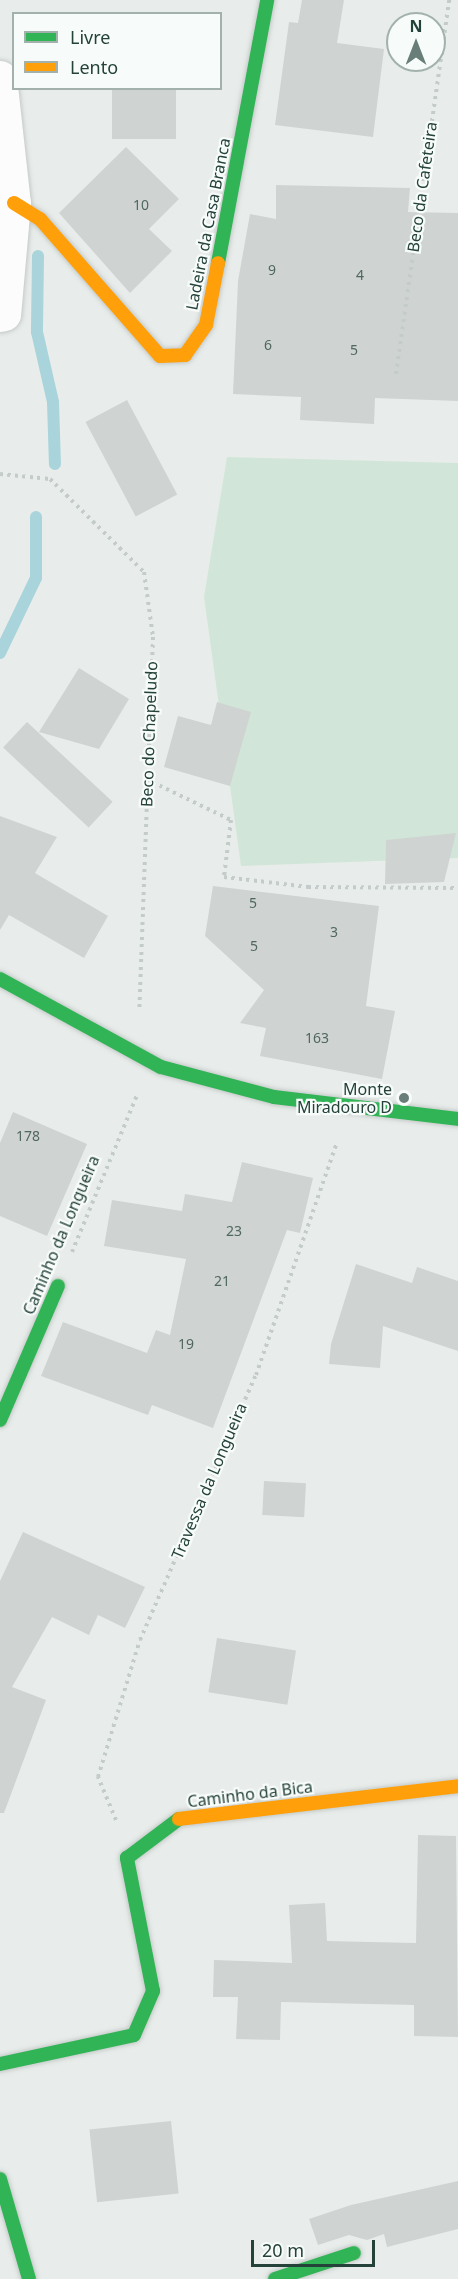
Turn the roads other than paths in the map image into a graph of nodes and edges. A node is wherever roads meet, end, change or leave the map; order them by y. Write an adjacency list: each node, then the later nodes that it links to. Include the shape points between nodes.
1 (267, 0): 3 (street, Ladeira da Casa Branca, via 206,325 185,355 160,356 40,219)
2 (0, 77): 3 (street)
3 (14, 202): 4 (street, via 4,314)
4 (0, 315)
5 (0, 979): 6 (street, via 150,1062 274,1096)
6 (458, 1119)
7 (58, 1286): 8 (street, Caminho da Longueira)
8 (0, 1420)
9 (458, 1785): 10 (street, Caminho da Bica, via 178,1819 127,1858 153,1990 134,2035)
10 (0, 2064)
11 (0, 2179): 13 (street)
12 (354, 2253): 14 (street)
13 (29, 2279)
14 (274, 2279)

